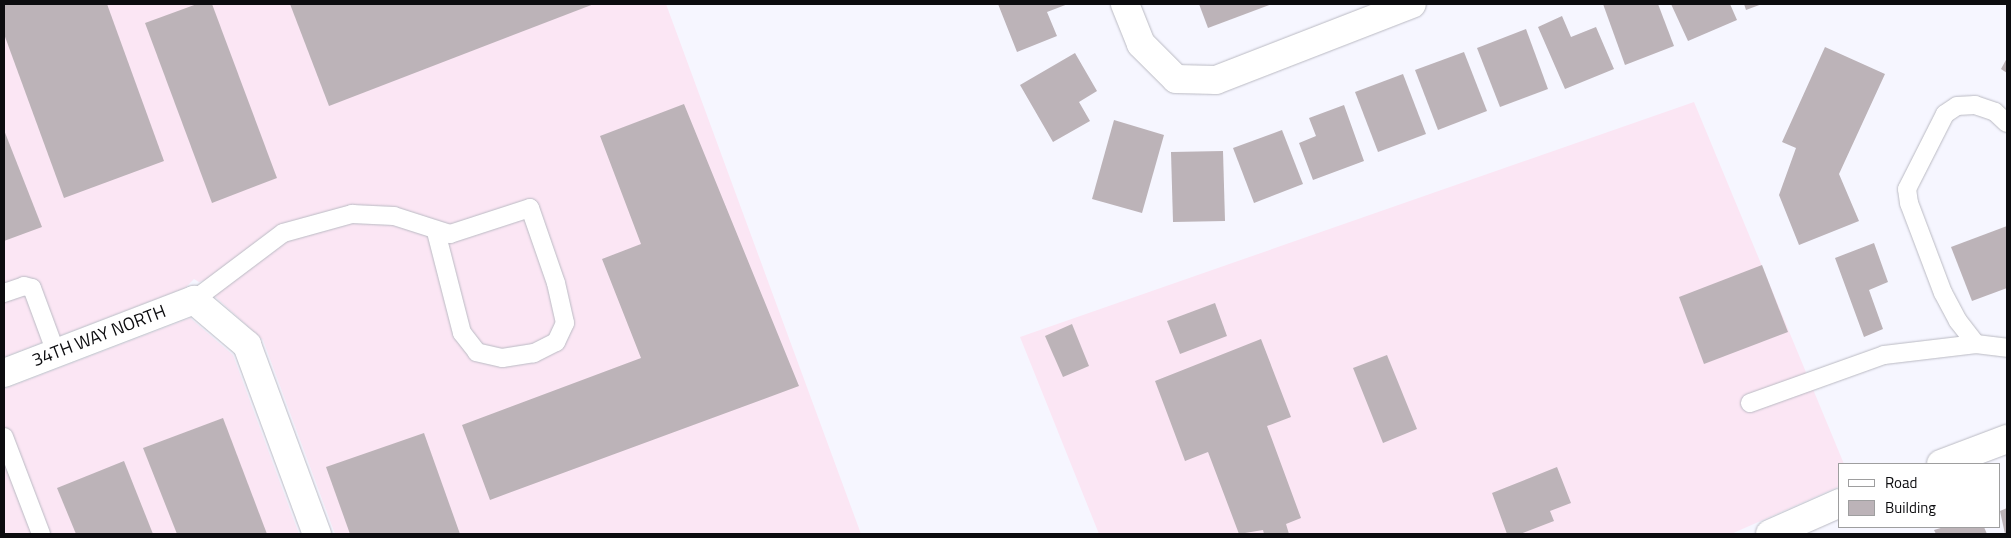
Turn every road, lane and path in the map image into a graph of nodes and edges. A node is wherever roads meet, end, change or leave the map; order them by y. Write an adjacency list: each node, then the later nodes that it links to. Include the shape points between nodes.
1 (1125, 4): 2 (street, via 1141,44 1176,79 1216,80)
2 (1412, 4)
3 (2007, 123): 7 (lane, via 1996,112 1975,105 1951,110 1938,127 1907,189 1909,203 1943,293 1958,321)
4 (436, 232): 4 (lane, via 450,234 530,208 556,283 565,323 556,342 534,353 502,358 477,352 462,333); 6 (lane, via 394,216 352,214 283,232)
5 (4, 293): 9 (lane, via 24,286 32,288)
6 (194, 300): 9 (street, 34TH WAY NORTH); 17 (street, via 247,346)
7 (1976, 344): 8 (lane); 11 (lane, via 1884,355)
8 (2007, 348)
9 (56, 353): 10 (street, 34TH WAY NORTH)
10 (4, 373)
11 (1750, 403)
12 (4, 438): 16 (lane)
13 (2007, 439): 14 (street)
14 (1944, 463)
15 (1838, 504): 18 (street)
16 (41, 534)
17 (317, 534)
18 (1770, 534)

